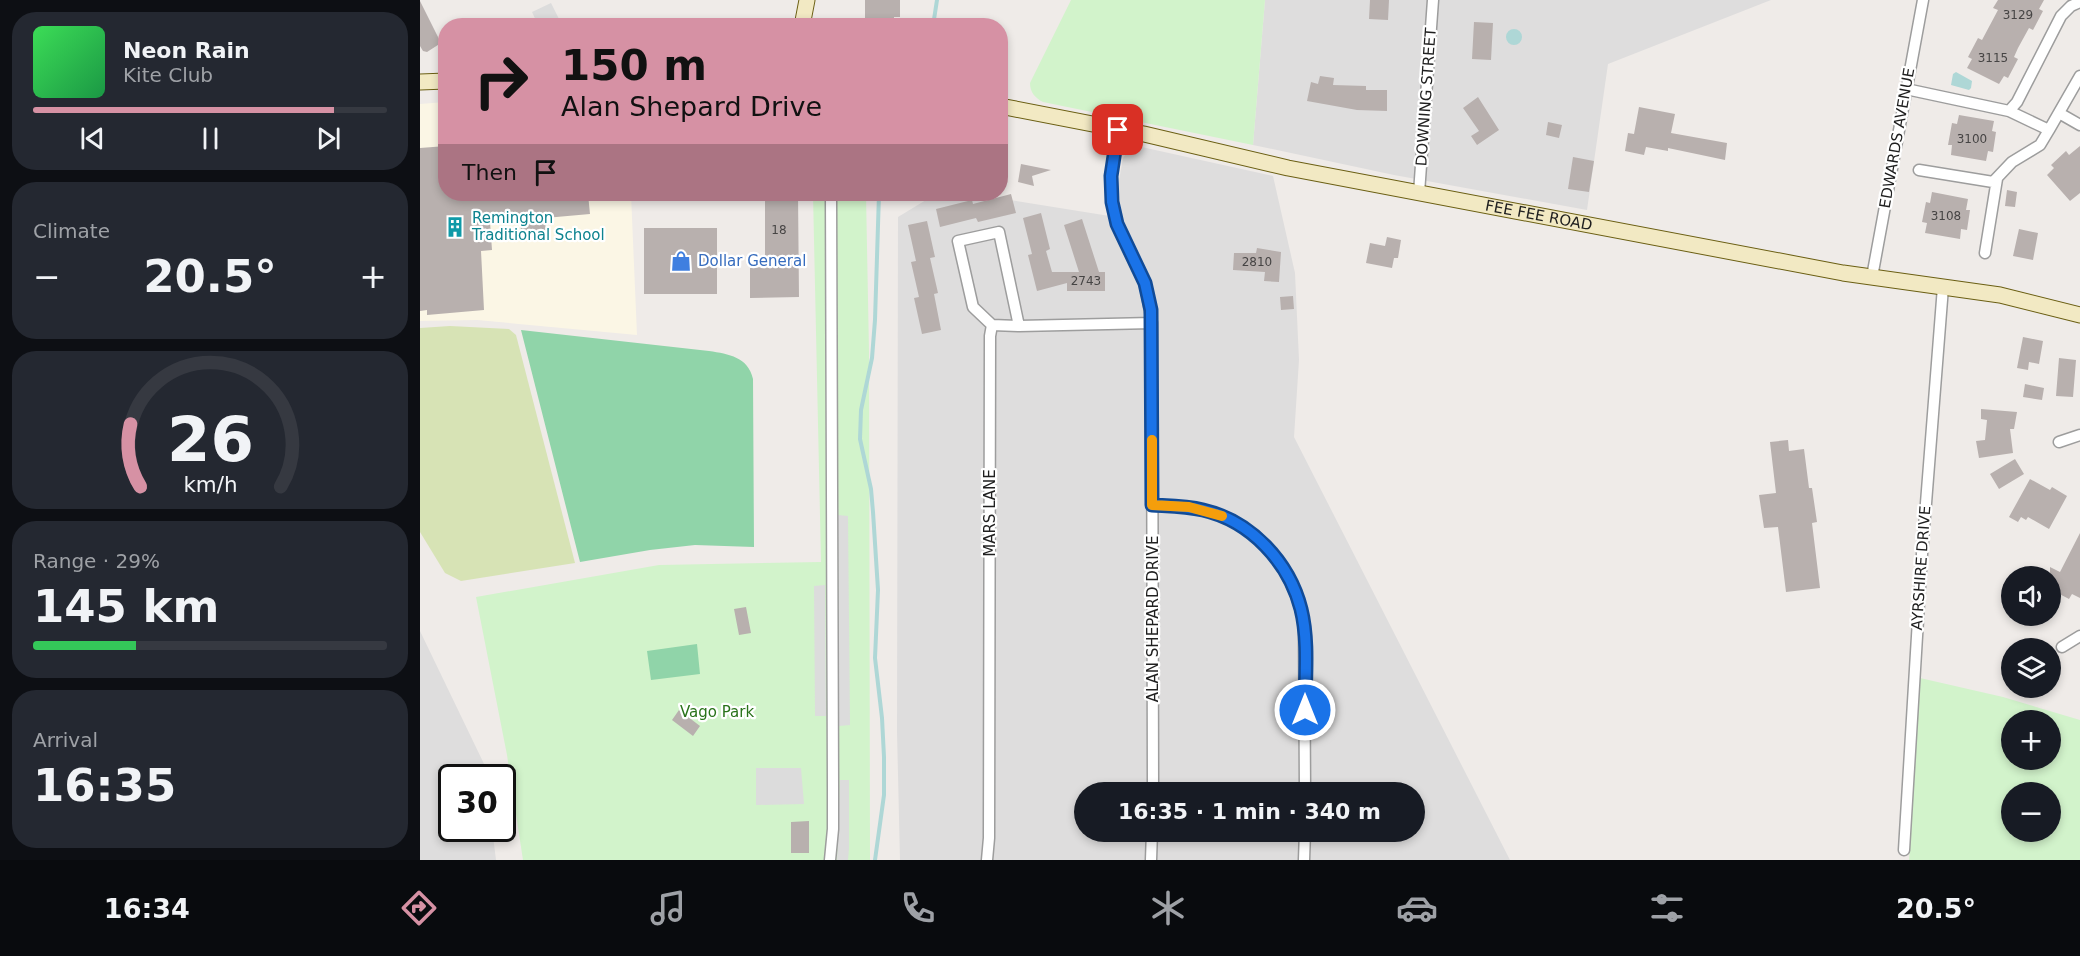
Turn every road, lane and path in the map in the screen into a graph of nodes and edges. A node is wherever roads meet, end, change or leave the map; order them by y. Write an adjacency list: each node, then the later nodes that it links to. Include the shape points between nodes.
1 (808, 0): 7 (street); 8 (street)
2 (1433, 0): 21 (street, DOWNING STREET)
3 (1916, 0): 6 (street)
4 (1923, 0): 6 (street, EDWARDS AVENUE)
5 (2080, 2): 14 (street, via 2061,16)
6 (1920, 13): 12 (street, EDWARDS AVENUE)
7 (804, 18)
8 (809, 18)
9 (2080, 76): 15 (street)
10 (438, 81): 11 (street)
11 (420, 82)
12 (1906, 89): 14 (street); 24 (street, EDWARDS AVENUE)
13 (1008, 108): 17 (street, FEE FEE ROAD)
14 (2010, 111): 18 (street)
15 (2059, 113): 16 (street); 18 (street)
16 (2080, 125)
17 (1118, 130): 21 (street, FEE FEE ROAD); 27 (street, ALAN SHEPARD DRIVE, via 1111,176 1112,202 1117,224 1145,283)
18 (2049, 130): 20 (street, via 2040,145 2012,162)
19 (1919, 170): 20 (street, via 1988,183)
20 (1997, 179): 23 (street)
21 (1419, 193): 24 (street, FEE FEE ROAD)
22 (831, 201): 40 (street)
23 (1985, 253)
24 (1872, 277): 25 (street, FEE FEE ROAD)
25 (1943, 287): 26 (street, FEE FEE ROAD, via 2000,295); 39 (street, AYRSHIRE DRIVE)
26 (2080, 315)
27 (1152, 323): 29 (street); 32 (street, ALAN SHEPARD DRIVE)
28 (992, 325): 29 (street); 29 (street, via 973,307 958,241 999,232); 41 (street, MARS LANE)
29 (1019, 326)
30 (2080, 435): 31 (street)
31 (2059, 442)
32 (1152, 505): 35 (street, ALAN SHEPARD DRIVE); 36 (street, via 1204,510 1245,528 1271,551 1290,581 1304,625)
33 (2080, 636): 34 (street)
34 (2062, 647)
35 (1153, 782)
36 (1305, 782)
37 (1152, 842): 42 (street)
38 (1305, 842): 43 (street)
39 (1904, 850)
40 (830, 860)
41 (987, 860)
42 (1151, 860)
43 (1304, 860)

